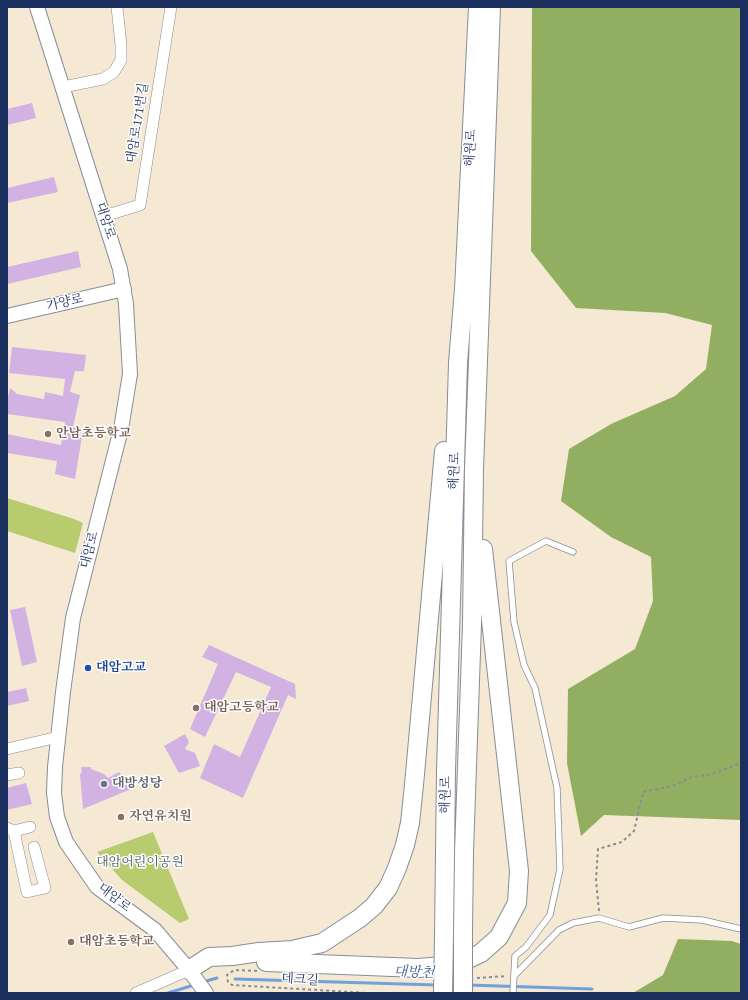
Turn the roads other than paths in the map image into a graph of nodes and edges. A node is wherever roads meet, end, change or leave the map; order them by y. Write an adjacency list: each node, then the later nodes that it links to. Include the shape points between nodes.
1 (37, 7): 6 (street, 대암로)
2 (116, 7): 6 (street, via 121,60 114,72 103,79)
3 (171, 7): 7 (street, 대암로171번길, via 140,205)
4 (478, 7): 10 (highway, 해원로)
5 (492, 7): 11 (highway, 해원로)
6 (63, 87): 7 (street, 대암로)
7 (104, 216): 8 (street, 대암로)
8 (124, 289): 9 (street, 가양로); 13 (street, 대암로, via 130,374 121,429 73,618)
9 (7, 316)
10 (458, 363): 21 (highway, via 445,447 410,823 397,868 388,888 374,906 322,942 292,950 259,952); 26 (highway, 해원로, bridge, via 446,771)
11 (474, 469): 21 (highway, via 519,872 517,903 499,937 481,953 456,965 418,968); 27 (highway, 해원로, bridge, via 472,624 464,852)
12 (573, 552): 23 (lane, via 546,541 509,561 514,622 524,665 535,688 557,788 560,869 550,915 526,947 515,956)
13 (58, 737): 14 (street); 22 (street, 대암로, via 54,793 57,817 66,842 97,887 155,930)
14 (7, 749)
15 (19, 773): 16 (street)
16 (7, 775)
17 (30, 827): 18 (street)
18 (11, 830): 19 (street, via 28,892 45,888)
19 (34, 847)
20 (741, 929): 23 (lane, via 702,920 663,918 629,927 599,918 574,923 559,930)
21 (233, 963): 22 (highway, via 209,957)
22 (189, 970): 24 (street); 25 (street, 대암로)
23 (514, 976): 28 (lane)
24 (136, 993)
25 (206, 993)
26 (443, 993)
27 (464, 993)
28 (513, 993)

